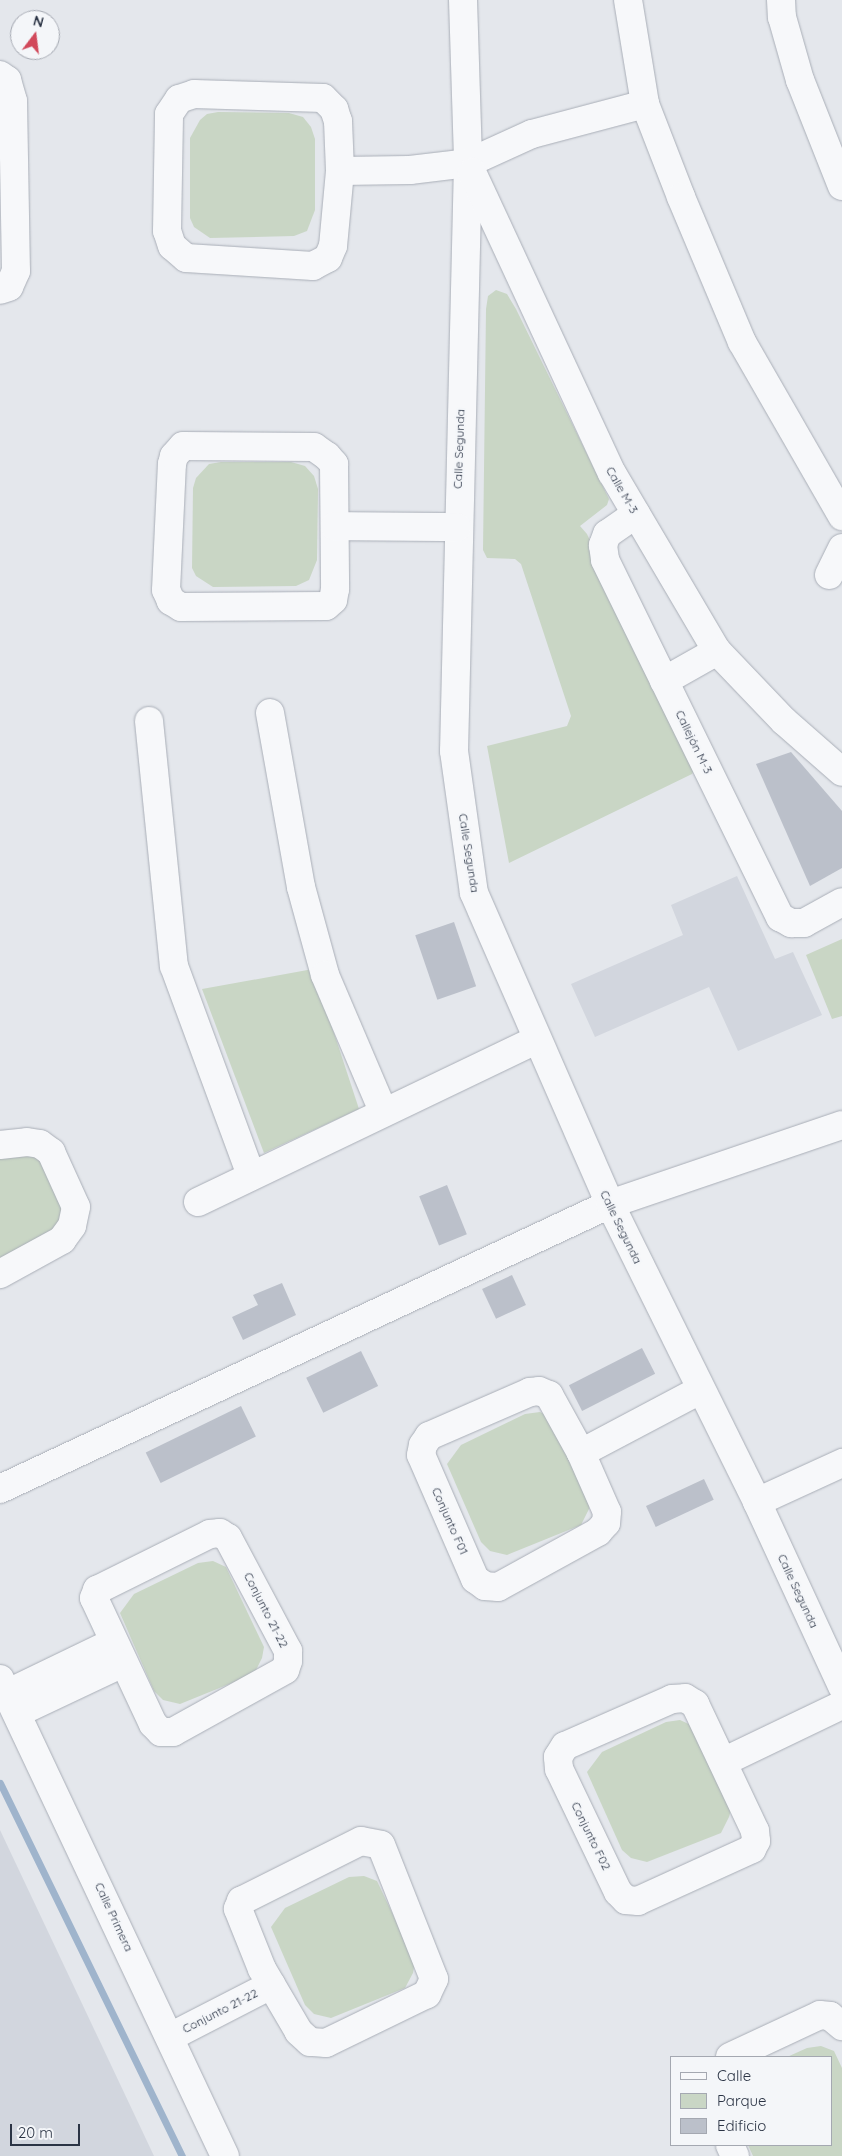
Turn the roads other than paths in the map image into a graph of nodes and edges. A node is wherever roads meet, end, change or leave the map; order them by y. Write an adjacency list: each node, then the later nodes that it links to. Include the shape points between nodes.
1 (463, 0): 6 (street, Calle Segunda)
2 (628, 0): 5 (street)
3 (781, 0): 8 (street, via 782,18 800,80)
4 (0, 75): 9 (street, via 7,80 13,102 16,271 9,287)
5 (645, 104): 6 (street, via 532,134); 11 (street, via 742,342)
6 (468, 163): 7 (street, via 410,170); 10 (street, Calle M-3, via 612,473); 13 (street, Calle Segunda)
7 (340, 171): 7 (street, via 338,120 334,109 323,98 194,94 179,99 169,114 167,231 172,246 186,258 313,266 328,258 334,246)
8 (842, 186)
9 (0, 290)
10 (636, 514): 16 (street, Calle M-3); 17 (street, Callejón M-3, via 607,534 603,545 605,560)
11 (842, 516)
12 (335, 526): 12 (street, via 334,464 314,447 183,446 172,464 166,590 171,601 181,608 326,606 335,589); 13 (street)
13 (457, 527): 22 (street, Calle Segunda, via 454,751 474,893)
14 (842, 548): 15 (street)
15 (829, 575)
16 (717, 651): 17 (street); 20 (street, Calle M-3, via 784,722)
17 (664, 681): 21 (street, Callejón M-3, via 780,917 791,923 804,924)
18 (270, 713): 23 (street, via 301,887 325,975)
19 (149, 721): 26 (street, via 174,966)
20 (842, 772)
21 (842, 902)
22 (536, 1040): 23 (street); 28 (street, Calle Segunda)
23 (383, 1111): 26 (street)
24 (842, 1125): 28 (street)
25 (0, 1145): 29 (street, via 40,1144 51,1152 76,1207 72,1226 62,1240)
26 (251, 1175): 27 (street)
27 (198, 1202)
28 (610, 1204): 30 (street, Calle Segunda); 33 (street)
29 (0, 1274)
30 (700, 1390): 31 (street); 34 (street, Calle Segunda)
31 (581, 1453): 31 (street, Conjunto F01, via 549,1395 539,1391 429,1436 421,1455 476,1579 485,1586 498,1587 598,1532 606,1523 607,1512)
32 (842, 1463): 34 (street)
33 (0, 1489)
34 (757, 1502): 36 (street, Calle Segunda)
35 (118, 1653): 35 (street, Conjunto 21-22, via 96,1608 94,1598 97,1590 210,1534 220,1533 228,1538 288,1651 285,1670 173,1732 160,1732 153,1724); 37 (street)
36 (842, 1686)
37 (8, 1695): 42 (street, Calle Primera)
38 (842, 1705): 39 (street)
39 (723, 1762): 39 (street, Conjunto F02, via 695,1704 685,1698 672,1700 565,1746 558,1757 559,1769 618,1892 626,1900 638,1902 752,1849 756,1841 755,1831)
40 (266, 1977): 40 (street, via 238,1916 241,1901 361,1841 381,1845 433,1970 434,1979 427,1994 326,2043 310,2042 299,2032); 42 (street, Conjunto 21-22)
41 (842, 2026): 43 (street, via 830,2016 820,2015)
42 (166, 2028): 44 (street, Calle Primera)
43 (732, 2056)
44 (225, 2156)

